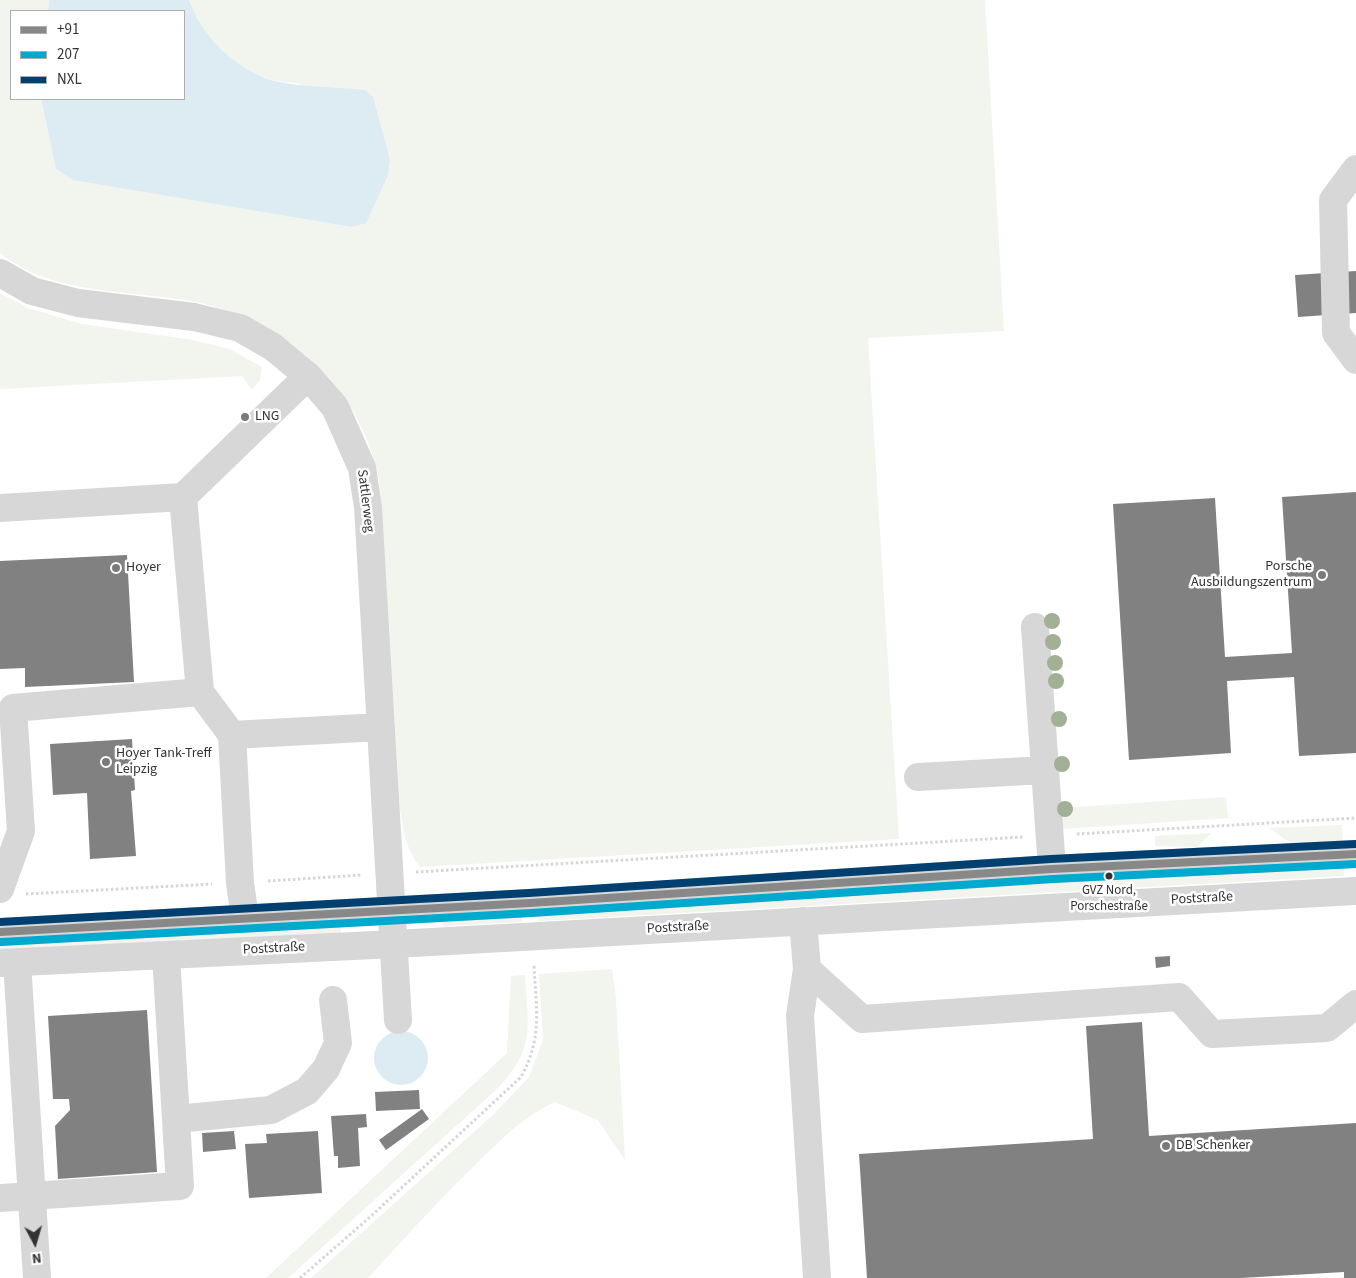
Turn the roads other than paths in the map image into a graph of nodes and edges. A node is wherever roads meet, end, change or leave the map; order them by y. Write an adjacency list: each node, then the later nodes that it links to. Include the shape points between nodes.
1 (1356, 169): 3 (street, via 1332,200 1336,333)
2 (0, 273): 4 (street, Sattlerweg, via 32,291 78,303 194,317 240,328 273,347)
3 (1356, 360)
4 (308, 376): 5 (street); 9 (street, Sattlerweg, via 335,407 362,468 368,507)
5 (183, 497): 6 (street); 8 (street)
6 (0, 508)
7 (1035, 627): 11 (street)
8 (200, 692): 10 (street); 15 (street, via 13,708 21,831)
9 (381, 727): 10 (street); 17 (street, Sattlerweg)
10 (232, 735): 18 (street)
11 (1045, 770): 12 (street); 14 (street)
12 (918, 777)
13 (1356, 854): 14 (street)
14 (1052, 869): 17 (street)
15 (0, 889)
16 (1356, 891): 19 (street, Poststraße)
17 (393, 909): 18 (street); 21 (street, Sattlerweg)
18 (245, 918): 20 (street)
19 (803, 921): 21 (street, Poststraße); 24 (street)
20 (0, 932)
21 (395, 944): 22 (street, Poststraße); 27 (street, Sattlerweg)
22 (166, 955): 23 (street, Poststraße); 28 (street)
23 (9, 962): 29 (street)
24 (807, 969): 26 (street, via 862,1019 1179,998 1212,1034 1327,1028); 32 (street, via 800,1016)
25 (333, 1000): 28 (street, via 338,1043 326,1069 308,1091 271,1110)
26 (1356, 1004)
27 (398, 1020)
28 (176, 1119): 29 (street, via 180,1186)
29 (32, 1196): 30 (street); 31 (street)
30 (0, 1198)
31 (37, 1278)
32 (817, 1278)

